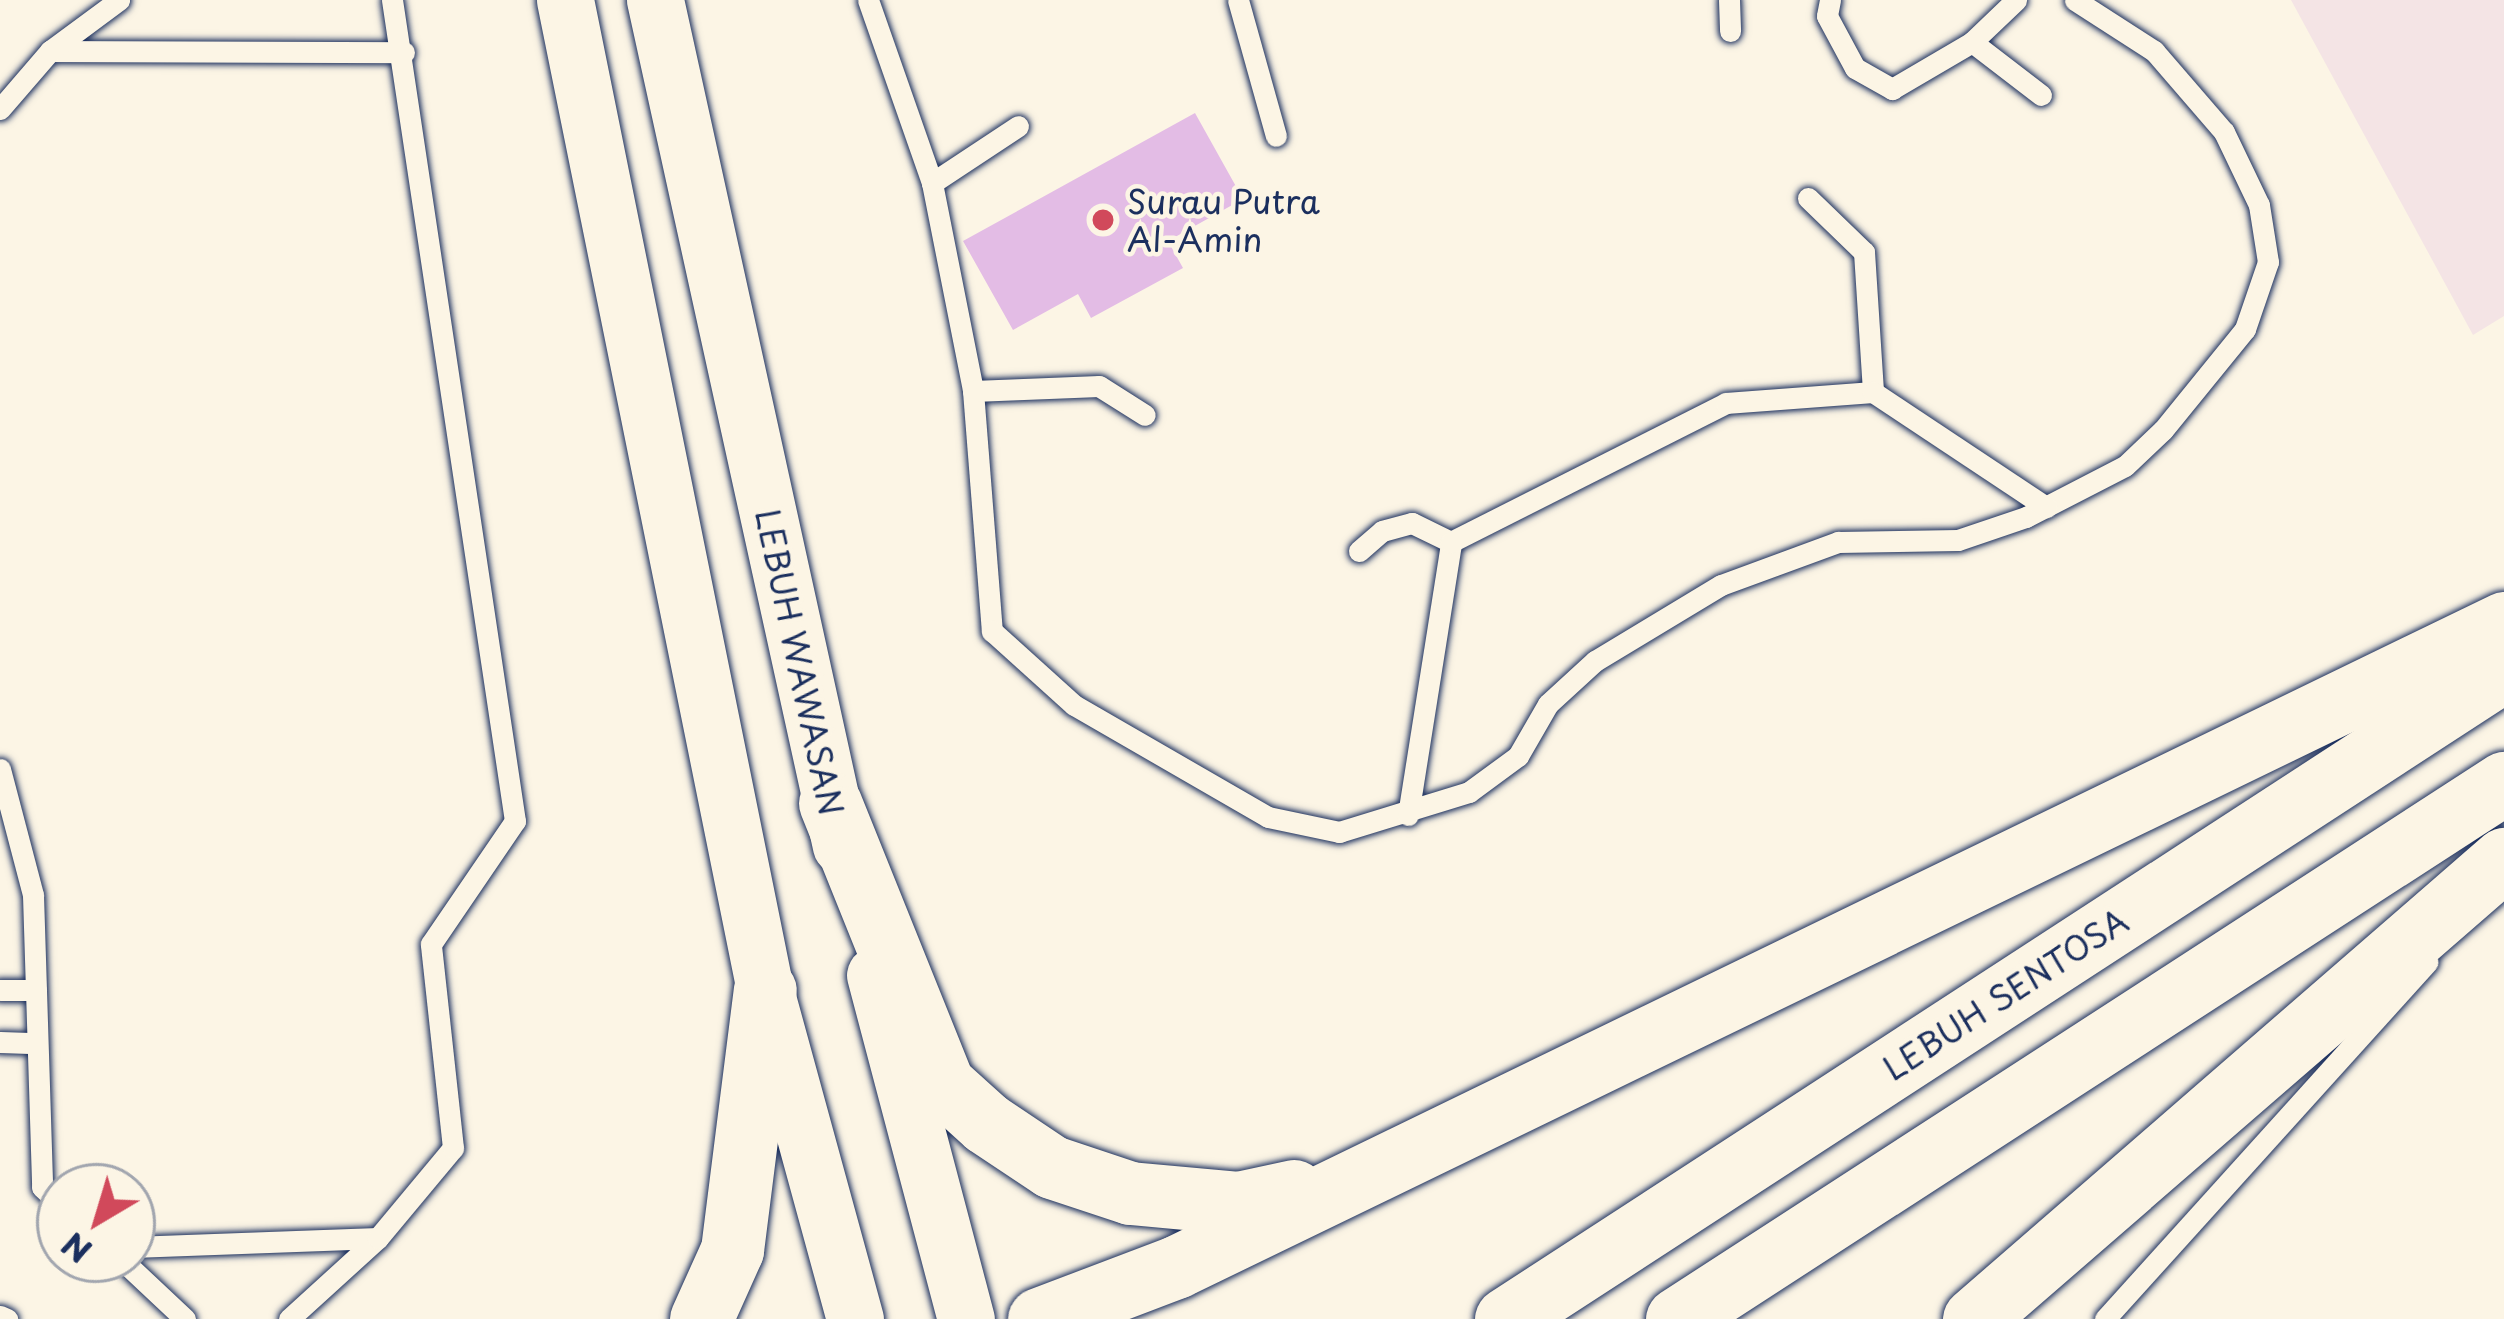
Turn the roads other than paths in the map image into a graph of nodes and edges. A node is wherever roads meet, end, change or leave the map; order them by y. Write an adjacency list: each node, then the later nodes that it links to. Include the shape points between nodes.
1 (118, 0): 13 (lane)
2 (392, 0): 14 (lane)
3 (565, 0): 37 (main road)
4 (655, 0): 31 (main road, LEBUH WAWASAN)
5 (868, 0): 19 (lane)
6 (1238, 0): 18 (lane)
7 (1729, 0): 11 (lane)
8 (1830, 0): 12 (lane, via 1827,16 1855,68 1892,88)
9 (2016, 0): 12 (lane)
10 (2075, 0): 24 (lane, via 2154,51 2224,132 2259,206 2268,262 2245,329 2163,430 2125,466)
11 (1730, 32)
12 (1972, 43): 15 (lane)
13 (50, 51): 14 (lane); 16 (lane)
14 (404, 52): 42 (lane, via 515,821 431,944 453,1148)
15 (2042, 95)
16 (0, 109)
17 (1018, 126): 19 (lane)
18 (1276, 136)
19 (932, 183): 21 (lane)
20 (1808, 198): 22 (lane, via 1864,252)
21 (973, 391): 23 (lane, via 1099,386); 32 (lane, via 992,631 1074,705 1268,817 1339,832)
22 (1873, 392): 24 (lane); 25 (lane, via 1726,403)
23 (1145, 416)
24 (2046, 506): 32 (lane, via 1958,540 1838,542 1721,585 1595,661 1548,704 1518,755 1469,792)
25 (1451, 542): 26 (lane, via 1412,524 1382,531); 32 (lane)
26 (1359, 551)
27 (2504, 623): 41 (main road)
28 (2504, 670): 51 (main road, LEBUH SENTOSA)
29 (0, 769): 36 (lane, via 33,895)
30 (2504, 783): 52 (main road)
31 (830, 802): 41 (main road, via 943,1084 986,1123 1052,1167 1130,1192 1238,1203); 49 (main road, LEBUH WAWASAN)
32 (1408, 815)
33 (2504, 860): 53 (main road)
34 (2504, 877): 54 (lane)
35 (0, 990): 36 (lane)
36 (36, 990): 39 (lane)
37 (765, 990): 47 (main road, via 732,1250); 48 (main road)
38 (0, 1042): 39 (lane)
39 (37, 1043): 40 (lane)
40 (41, 1163)
41 (1345, 1181): 50 (main road, via 1176,1267)
42 (378, 1238): 43 (lane); 46 (lane)
43 (156, 1246)
44 (147, 1283): 45 (lane)
45 (185, 1319)
46 (289, 1319)
47 (700, 1319)
48 (855, 1319)
49 (966, 1319)
50 (1039, 1319)
51 (1506, 1319)
52 (1676, 1319)
53 (1974, 1319)
54 (2105, 1319)

